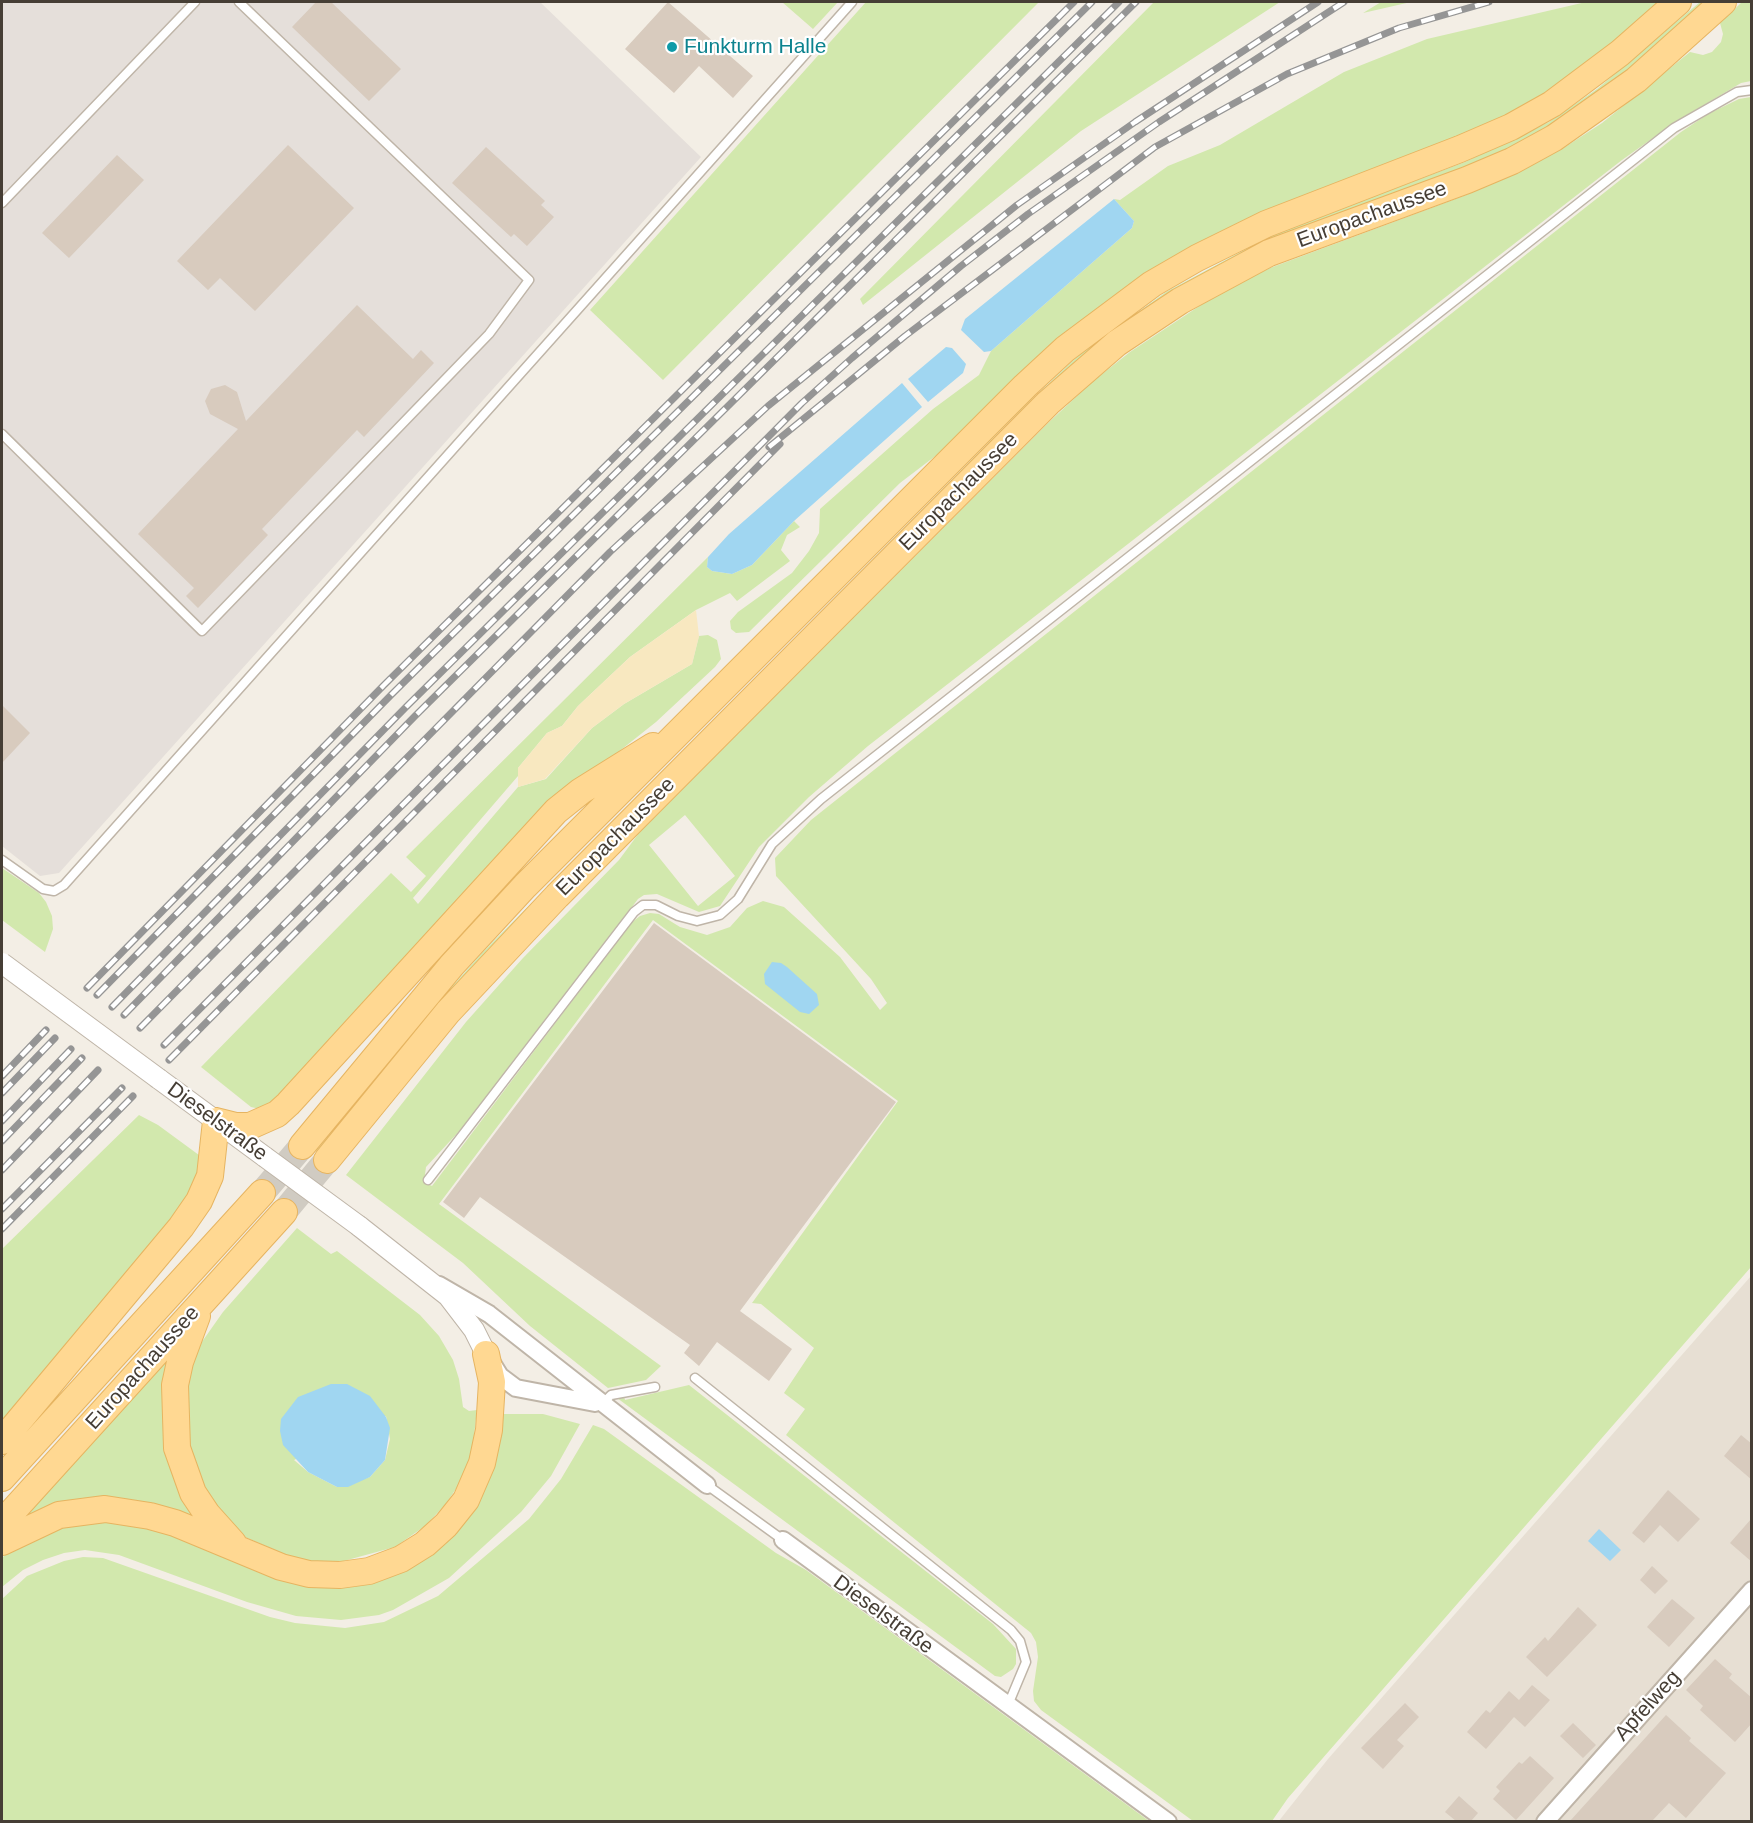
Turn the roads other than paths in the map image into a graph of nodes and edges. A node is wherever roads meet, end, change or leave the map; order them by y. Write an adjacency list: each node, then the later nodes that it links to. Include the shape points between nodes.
1 (195, 2): 7 (lane)
2 (239, 2): 8 (lane, via 529,280 489,334 202,631)
3 (852, 2): 10 (lane, via 64,885 54,891 43,889)
4 (1678, 2): 9 (main road, Europachaussee, via 1587,80 1511,127 1266,224 1197,258 1107,315 1025,386)
5 (1723, 2): 14 (main road, Europachaussee, via 1636,80 1554,138 1467,180 1269,253 1180,301 1117,343 1048,403 557,896 448,1012)
6 (1752, 90): 15 (lane, via 1737,92 1674,128 821,799 772,844 738,899 720,915 697,921 656,905 643,905 634,912)
7 (2, 203)
8 (2, 434)
9 (693, 720): 12 (main road, via 556,811 277,1114 250,1126); 13 (main road, Europachaussee, via 525,886 452,965)
10 (2, 860)
11 (2, 963): 12 (street, Dieselstraße, bridge)
12 (216, 1121): 18 (street, Dieselstraße, bridge); 24 (main road, via 210,1176 199,1201)
13 (302, 1146)
14 (327, 1160)
15 (428, 1180)
16 (262, 1193): 25 (main road, Europachaussee)
17 (284, 1212): 19 (main road, Europachaussee)
18 (433, 1282): 20 (street, Dieselstraße, via 460,1311); 23 (street, Dieselstraße, via 489,1314)
19 (202, 1303): 27 (main road, Europachaussee); 30 (main road, via 175,1385 177,1448 183,1472 197,1500)
20 (486, 1354): 23 (street, Dieselstraße, via 500,1376 516,1388); 30 (main road, via 492,1403 482,1463 466,1500 425,1544 369,1571 340,1575 309,1574)
21 (695, 1378): 32 (lane, via 1011,1630 1025,1650 1026,1662)
22 (655, 1387): 23 (lane, via 611,1395)
23 (601, 1404): 26 (street, Dieselstraße)
24 (2, 1441)
25 (2, 1478)
26 (707, 1485): 28 (lane, Dieselstraße)
27 (2, 1523)
28 (783, 1540): 32 (street, Dieselstraße)
29 (2, 1542): 30 (main road, via 59,1515 105,1509 175,1523)
30 (247, 1554)
31 (1752, 1590): 34 (street, Apfelweg)
32 (1008, 1705): 33 (street, Dieselstraße)
33 (1168, 1821)
34 (1545, 1821)

